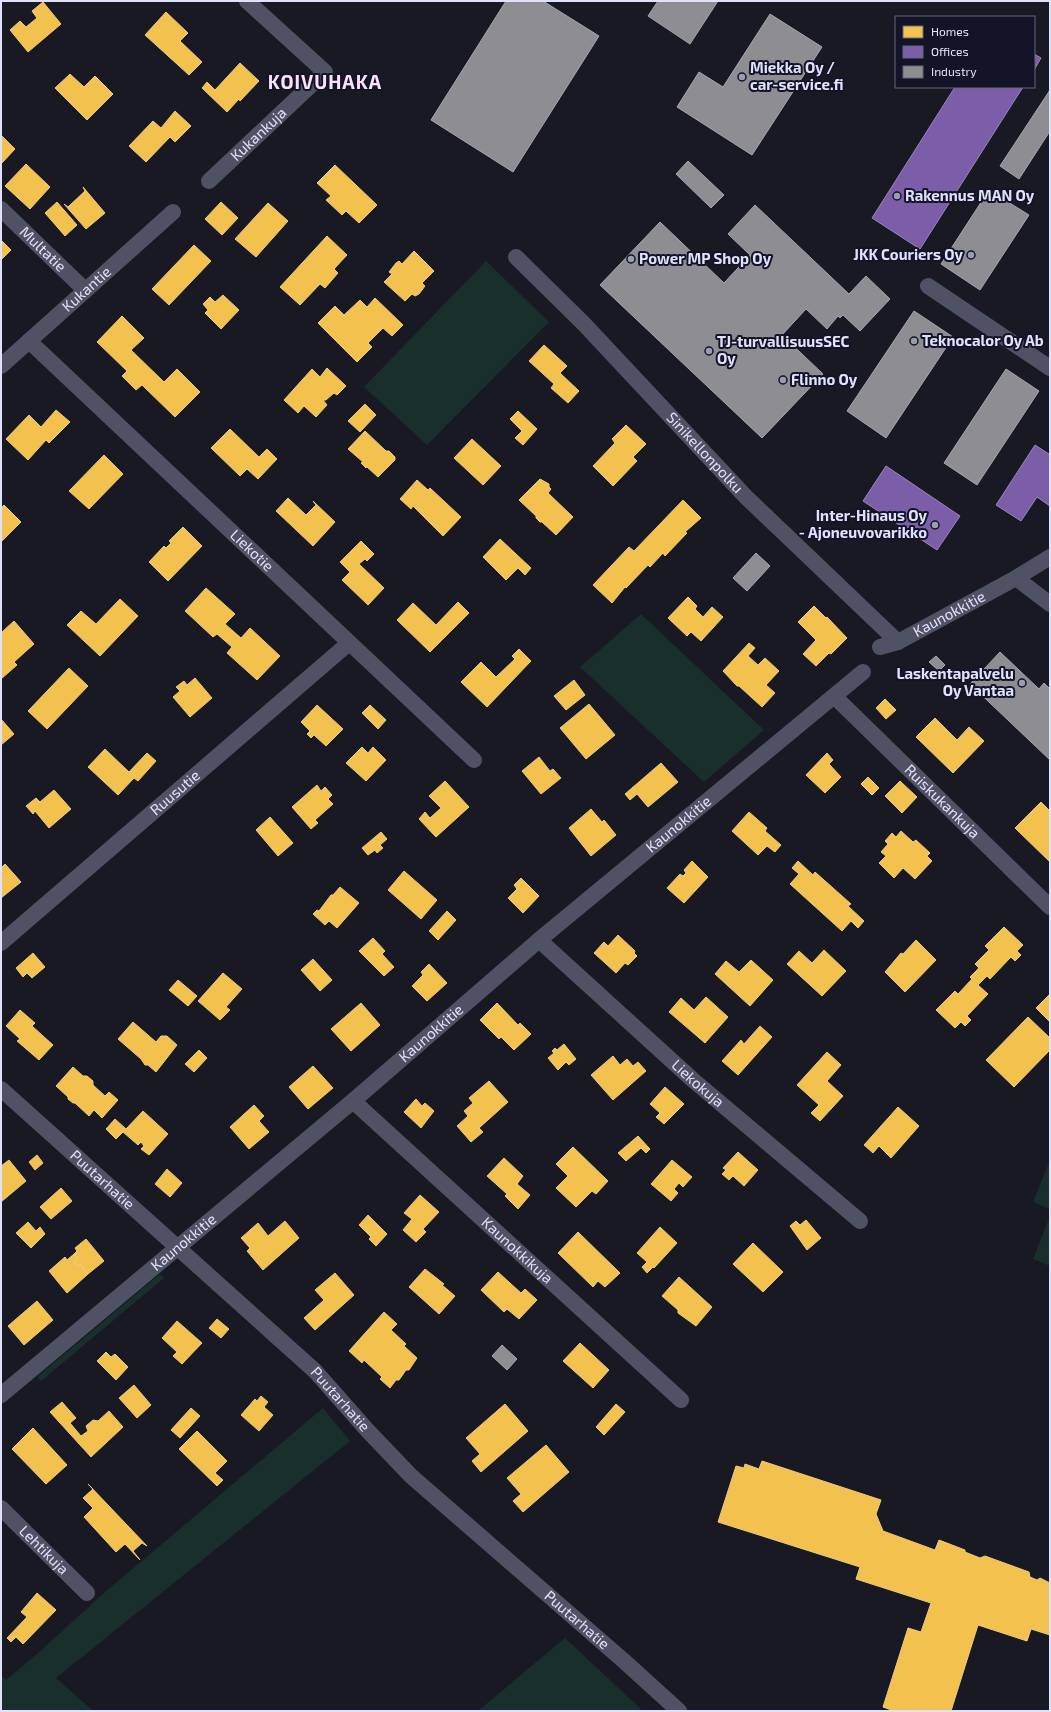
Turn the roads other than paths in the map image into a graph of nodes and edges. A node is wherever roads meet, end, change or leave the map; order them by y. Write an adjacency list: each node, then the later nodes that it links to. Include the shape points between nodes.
1 (246, 1): 2 (street, Kukankuja, via 325,72)
2 (209, 181)
3 (1, 209): 7 (street, Multatie)
4 (173, 212): 7 (street, Kukantie)
5 (516, 257): 14 (street, Sinikellonpolku, via 584,324 746,497)
6 (928, 286): 10 (street)
7 (85, 290): 8 (street, Kukantie)
8 (29, 340): 9 (street, Kukantie); 15 (street, Liekotie)
9 (1, 366)
10 (1050, 368)
11 (1050, 557): 12 (street, Kaunokkitie)
12 (1016, 578): 13 (street); 14 (street, Kaunokkitie)
13 (1050, 604)
14 (898, 642): 16 (street, Kaunokkitie)
15 (349, 643): 19 (street, Liekotie); 22 (street, Ruusutie)
16 (880, 647)
17 (863, 672): 18 (street, Kaunokkitie)
18 (834, 696): 20 (street, Ruiskukankuja); 21 (street, Kaunokkitie)
19 (474, 760)
20 (1050, 907)
21 (539, 940): 24 (street, Kaunokkitie); 25 (street, Liekokuja, via 693,1080)
22 (1, 944)
23 (1, 1089): 26 (street, Puutarhatie)
24 (353, 1101): 26 (street, Kaunokkitie); 28 (street, Kaunokkikuja)
25 (860, 1221)
26 (178, 1247): 27 (street, Kaunokkitie); 31 (street, Puutarhatie, via 315,1371 368,1432 411,1476)
27 (1, 1395)
28 (681, 1400)
29 (1, 1508): 30 (street, Lehtikuja)
30 (86, 1593)
31 (679, 1711)

